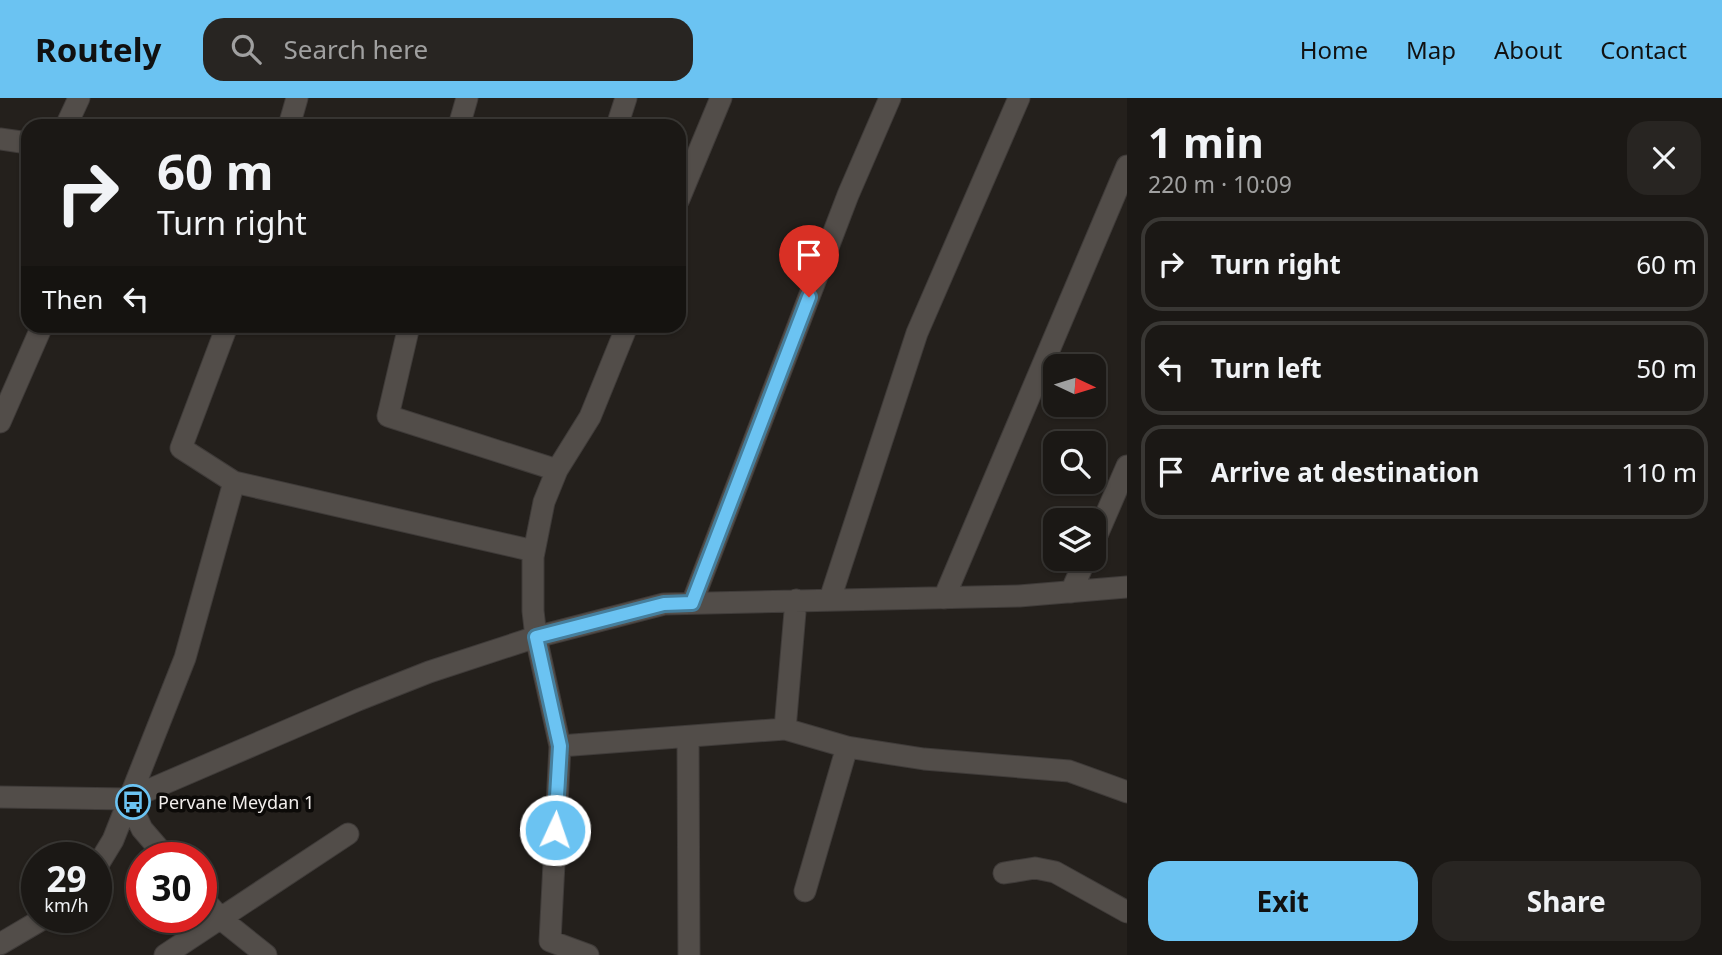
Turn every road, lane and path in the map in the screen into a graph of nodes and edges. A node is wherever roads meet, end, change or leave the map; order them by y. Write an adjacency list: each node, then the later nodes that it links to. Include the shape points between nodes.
1 (79, 98): 8 (street)
2 (297, 98): 9 (street)
3 (467, 98): 10 (street)
4 (626, 98): 11 (street)
5 (721, 98): 15 (street)
6 (890, 98): 32 (street, via 848,195)
7 (1019, 98): 30 (street, via 917,333)
8 (68, 119)
9 (291, 119)
10 (461, 119)
11 (619, 119)
12 (0, 139): 13 (street)
13 (21, 142)
14 (1127, 166): 29 (street)
15 (686, 183)
16 (39, 333): 20 (street)
17 (224, 333): 23 (street, via 181,448)
18 (407, 333): 22 (street, via 388,416)
19 (624, 333): 22 (street, via 590,417)
20 (0, 422)
21 (1127, 466): 24 (street)
22 (557, 470): 25 (street, via 544,502)
23 (234, 482): 25 (street); 40 (street, via 185,658)
24 (1106, 514)
25 (534, 551): 33 (street)
26 (1080, 571): 28 (street)
27 (1127, 587): 28 (street)
28 (1071, 592): 29 (street)
29 (944, 598): 30 (street)
30 (830, 599): 31 (street)
31 (796, 600): 32 (street); 34 (street)
32 (692, 603): 33 (street, via 664,604)
33 (536, 637): 36 (street); 40 (street, via 358,699)
34 (785, 729): 35 (street); 37 (street)
35 (688, 737): 36 (street); 54 (street)
36 (560, 746): 53 (street, via 550,941)
37 (847, 747): 38 (street, via 925,759 1069,771); 45 (street)
38 (1127, 792)
39 (0, 797): 40 (street)
40 (128, 799): 42 (street); 43 (street)
41 (348, 834): 48 (street)
42 (112, 842)
43 (153, 842)
44 (1003, 873): 46 (street, via 1055,872)
45 (805, 891)
46 (1127, 912)
47 (217, 914): 48 (street)
48 (221, 919): 51 (street); 52 (street)
49 (21, 932): 50 (street)
50 (0, 944)
51 (165, 955)
52 (266, 955)
53 (588, 955)
54 (689, 955)

